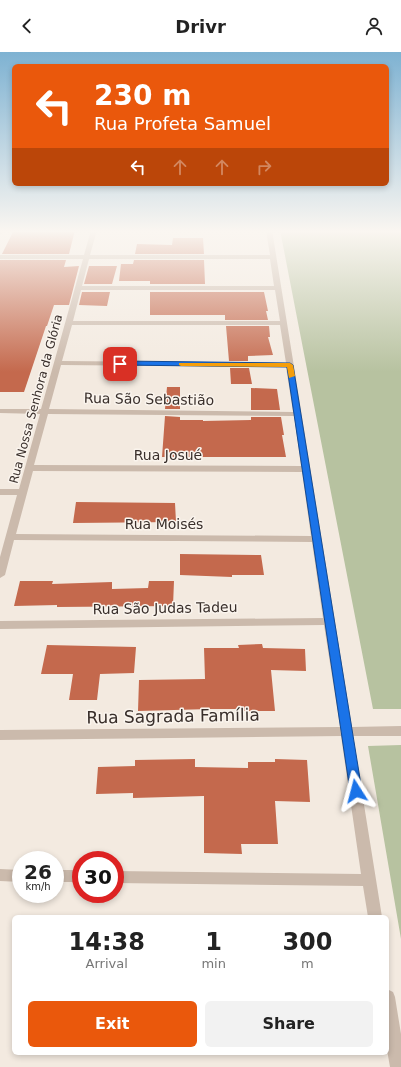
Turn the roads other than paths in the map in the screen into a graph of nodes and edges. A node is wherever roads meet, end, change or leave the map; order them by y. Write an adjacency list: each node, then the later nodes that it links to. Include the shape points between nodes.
1 (81, 277): 3 (street, Rua Nossa Senhora da Glória)
2 (276, 277): 4 (street)
3 (78, 288): 4 (street); 5 (street, Rua Nossa Senhora da Glória)
4 (278, 288): 6 (street)
5 (69, 323): 6 (street); 7 (street, Rua Nossa Senhora da Glória)
6 (284, 323): 8 (street)
7 (58, 363): 8 (street); 10 (street, Rua Nossa Senhora da Glória)
8 (290, 365): 11 (street)
9 (0, 411): 10 (street, Rua São Sebastião)
10 (45, 411): 11 (street, Rua São Sebastião); 12 (street, Rua Nossa Senhora da Glória)
11 (298, 414): 13 (street)
12 (29, 468): 13 (street, Rua Josué); 15 (street, Rua Nossa Senhora da Glória)
13 (306, 469): 17 (street)
14 (0, 492): 15 (street)
15 (23, 492): 16 (street, Rua Nossa Senhora da Glória)
16 (11, 537): 17 (street, Rua Moisés); 18 (street, Rua Nossa Senhora da Glória)
17 (317, 539): 19 (street)
18 (0, 575)
19 (329, 621): 20 (street, Rua São Judas Tadeu); 22 (street)
20 (0, 625)
21 (401, 731): 22 (street, Rua Sagrada Família)
22 (347, 732): 23 (street, Rua Sagrada Família); 27 (street)
23 (0, 735)
24 (0, 875): 25 (street)
25 (12, 876)
26 (124, 877): 27 (street)
27 (369, 880): 28 (street)
28 (375, 915)
29 (389, 1010): 30 (street)
30 (398, 1067)

